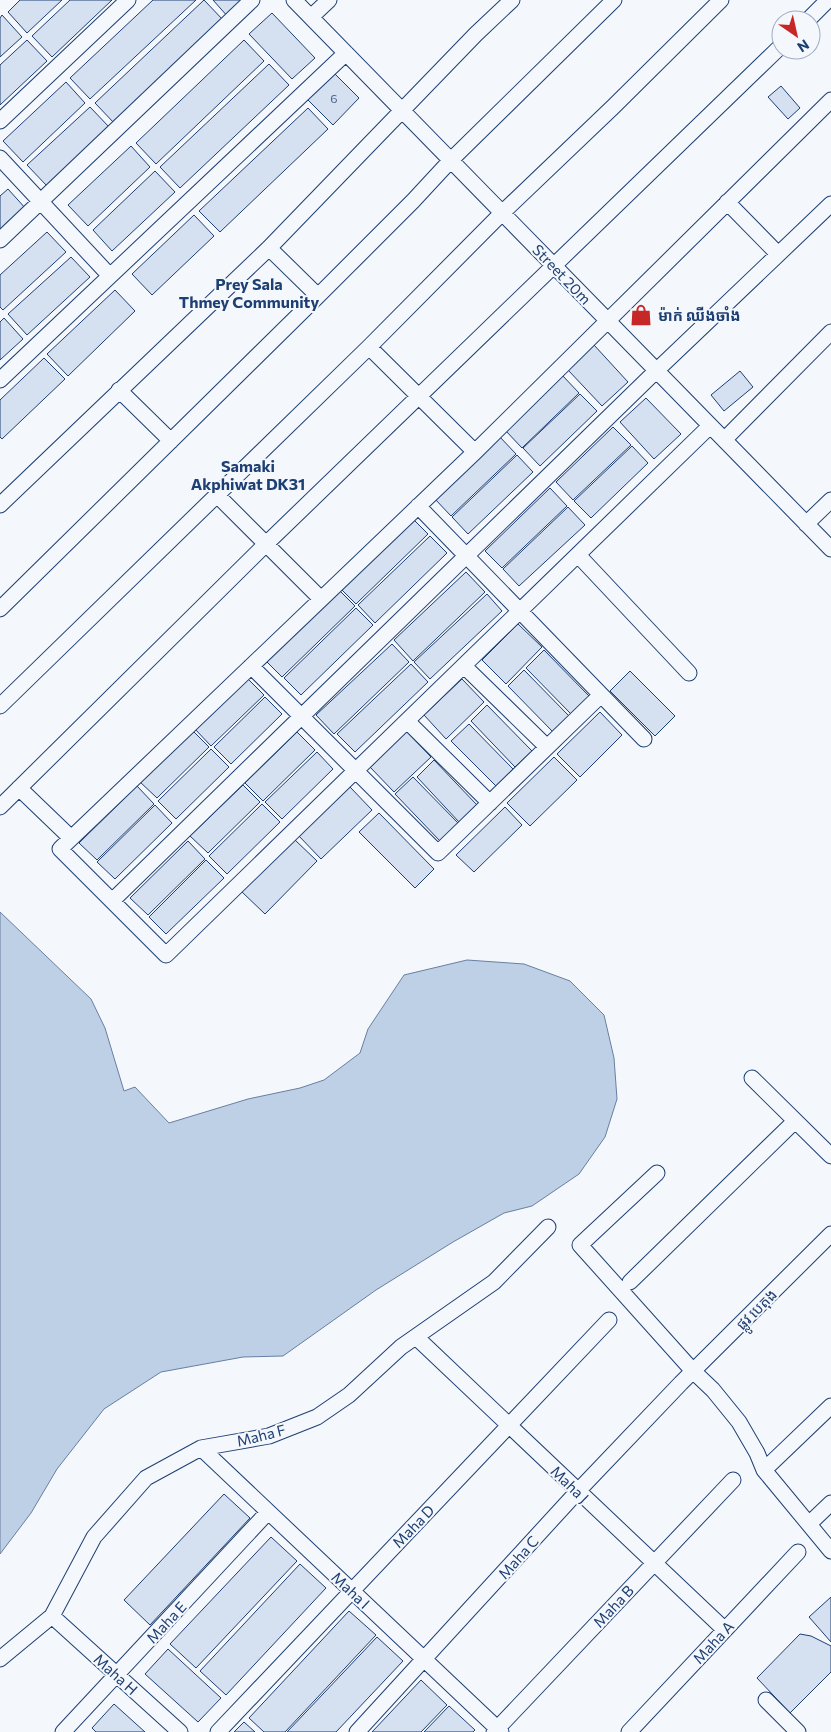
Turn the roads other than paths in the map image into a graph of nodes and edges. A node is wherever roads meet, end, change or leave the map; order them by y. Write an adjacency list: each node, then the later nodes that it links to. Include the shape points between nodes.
1 (128, 0): 15 (street)
2 (252, 0): 18 (street)
3 (294, 0): 10 (street, Street 20m)
4 (329, 0): 10 (street)
5 (512, 0): 14 (street)
6 (614, 0): 17 (street)
7 (721, 0): 21 (street)
8 (828, 0): 9 (street)
9 (818, 10)
10 (311, 17): 11 (street, Street 20m)
11 (346, 53): 14 (street, Street 20m); 26 (street)
12 (771, 56): 25 (street)
13 (831, 100): 19 (street)
14 (402, 110): 17 (street, Street 20m); 23 (street)
15 (0, 121)
16 (0, 158): 18 (street)
17 (451, 160): 21 (street, Street 20m); 27 (street)
18 (40, 202): 22 (street); 26 (street)
19 (727, 202): 24 (street); 28 (street)
20 (831, 204): 24 (street)
21 (502, 213): 25 (street, Street 20m); 30 (street)
22 (0, 240)
23 (270, 248): 27 (street); 33 (street)
24 (778, 254): 31 (street)
25 (554, 266): 28 (street, Street 20m); 34 (street)
26 (110, 276): 32 (street)
27 (318, 296): 37 (street)
28 (607, 320): 31 (street, Street 20m); 38 (street)
29 (831, 332): 36 (street)
30 (369, 347): 34 (street); 39 (street)
31 (656, 371): 35 (street, Street 20m); 47 (street)
32 (0, 380)
33 (119, 390): 37 (street); 41 (street)
34 (419, 398): 38 (street); 44 (street)
35 (710, 426): 36 (street, Street 20m); 46 (street)
36 (724, 440): 43 (street, Street 20m)
37 (171, 441): 49 (street)
38 (475, 452): 42 (street)
39 (217, 495): 44 (street); 55 (street)
40 (831, 500): 43 (street)
41 (0, 505)
42 (418, 506): 47 (street); 48 (street)
43 (806, 524): 45 (street, Street 20m)
44 (266, 544): 48 (street); 61 (street)
45 (831, 549)
46 (578, 555): 50 (street); 53 (street)
47 (466, 556): 50 (street); 56 (street)
48 (321, 599): 51 (street)
49 (0, 609)
50 (520, 611): 52 (street); 54 (street)
51 (251, 666): 56 (street); 64 (street)
52 (464, 666): 57 (street); 59 (street)
53 (688, 673)
54 (601, 695): 58 (street); 59 (street)
55 (0, 706)
56 (301, 717): 60 (street); 65 (street)
57 (407, 721): 60 (street); 62 (street)
58 (644, 739)
59 (547, 747): 62 (street)
60 (356, 771): 62 (street, via 438,853); 65 (street, via 166,955)
61 (19, 788): 63 (street); 64 (street)
62 (490, 803)
63 (0, 807)
64 (71, 838): 65 (street, via 60,849)
65 (112, 901)
66 (752, 1078): 67 (street)
67 (795, 1121): 68 (street); 72 (street)
68 (831, 1156)
69 (657, 1173): 75 (street, via 580,1245)
70 (548, 1226): 74 (street, Maha F, via 494,1282)
71 (831, 1234): 75 (street, ផ្លូវ បេតុង)
72 (630, 1282)
73 (609, 1320): 78 (street, Maha D)
74 (416, 1336): 78 (street, Maha J); 79 (street, Maha F, via 349,1395 317,1417 270,1436)
75 (693, 1371): 76 (street, ផ្លូវ បេតុង); 80 (street, via 739,1422)
76 (681, 1383): 82 (street, Maha C)
77 (831, 1406): 80 (street)
78 (509, 1425): 82 (street, Maha J); 89 (street, Maha D)
79 (201, 1448): 84 (street, Maha I); 90 (street, Maha F, via 146,1478 94,1536)
80 (764, 1470): 85 (street)
81 (733, 1480): 88 (street, Maha B)
82 (578, 1491): 88 (street, Maha J); 93 (street, Maha C)
83 (831, 1503): 85 (street)
84 (268, 1512): 89 (street, Maha I); 94 (street, Maha E)
85 (809, 1524): 86 (street)
86 (831, 1550)
87 (798, 1552): 91 (street, Maha A)
88 (654, 1563): 91 (street, Maha J); 96 (street, Maha B)
89 (352, 1591): 93 (street, Maha I); 99 (street, Maha D)
90 (52, 1616): 92 (street, Maha F); 94 (street, Maha H)
91 (725, 1630): 101 (street, Maha A)
92 (0, 1659)
93 (425, 1660): 96 (street, Maha I); 100 (street, Maha C)
94 (117, 1675): 97 (street, Maha E); 98 (street, Maha H)
95 (766, 1700): 102 (street)
96 (498, 1731)
97 (64, 1732)
98 (180, 1732)
99 (218, 1732)
100 (357, 1732)
101 (629, 1732)
102 (798, 1732)

